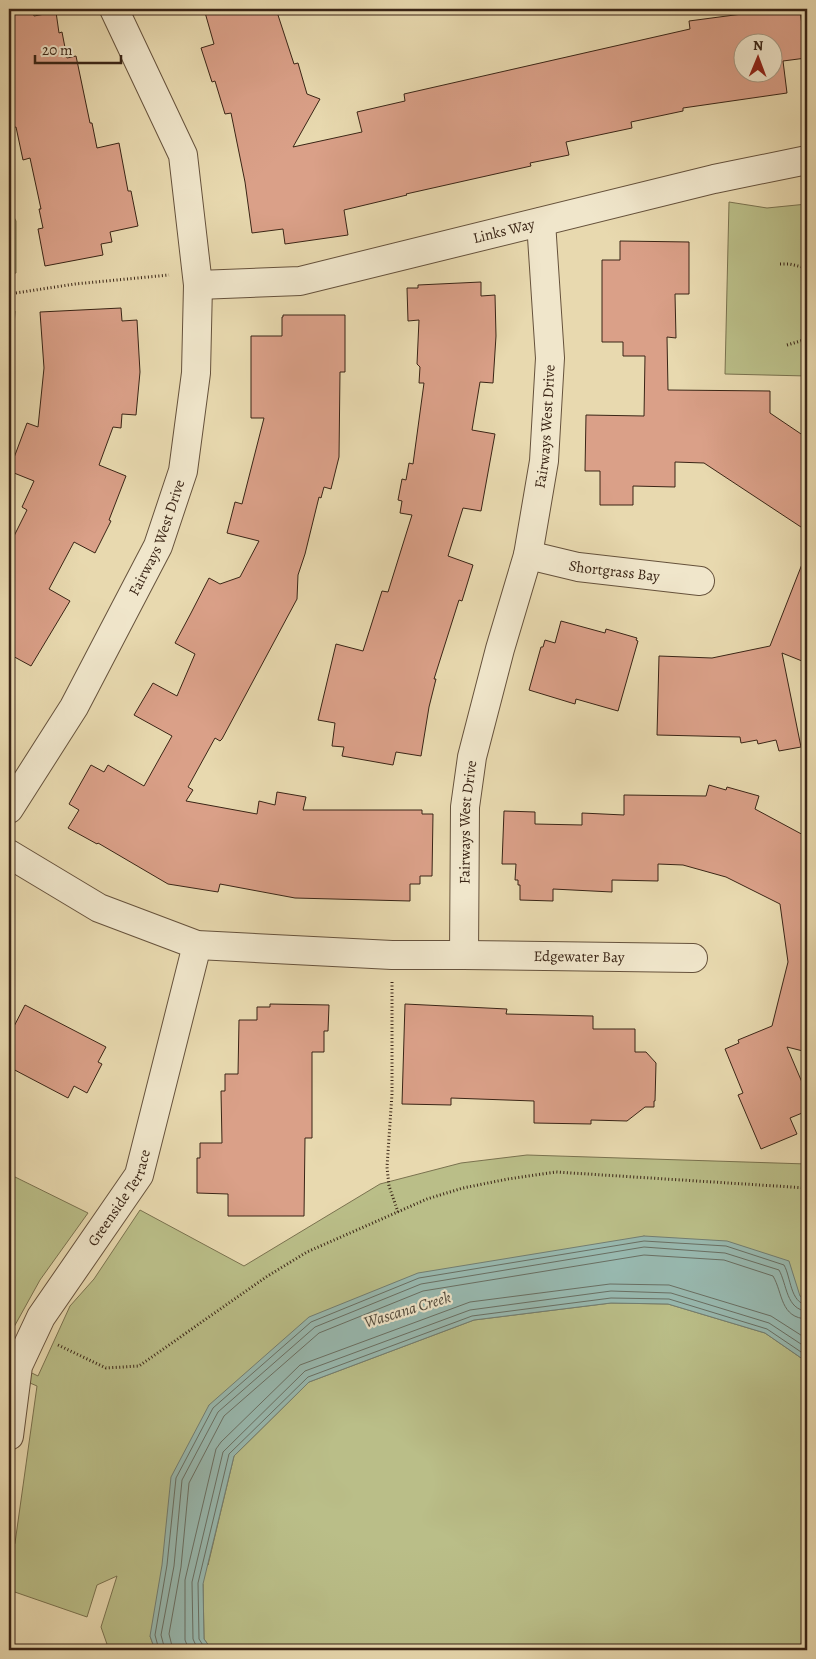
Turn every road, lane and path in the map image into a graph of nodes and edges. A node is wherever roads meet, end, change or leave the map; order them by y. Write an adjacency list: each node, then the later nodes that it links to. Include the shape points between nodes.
1 (114, 9): 6 (street, Fairways West Drive, via 183,155)
2 (807, 160): 3 (street, Links Way, via 714,179)
3 (541, 222): 6 (street, Links Way, via 300,281); 10 (street, Fairways West Drive, via 550,358 544,461)
4 (780, 264): 5 (path)
5 (807, 268)
6 (198, 279): 7 (path, via 75,284); 12 (street, Fairways West Drive, via 196,372 183,471 158,546 74,707)
7 (9, 294)
8 (807, 339): 9 (path)
9 (787, 345)
10 (528, 556): 11 (street, Shortgrass Bay, via 578,567); 16 (street, Fairways West Drive, via 472,757 465,807)
11 (700, 581)
12 (9, 809)
13 (9, 854): 14 (street, via 99,908)
14 (197, 946): 15 (street); 20 (street, Greenside Terrace, via 139,1175)
15 (392, 955): 16 (street); 19 (path, via 392,1094 387,1167 389,1186)
16 (464, 955): 17 (street, Edgewater Bay)
17 (693, 958)
18 (807, 1188): 19 (path, via 556,1172 463,1188)
19 (398, 1212): 20 (path, via 307,1252 139,1366 106,1368)
20 (33, 1333): 21 (street, Greenside Terrace, via 18,1366)
21 (9, 1436)

